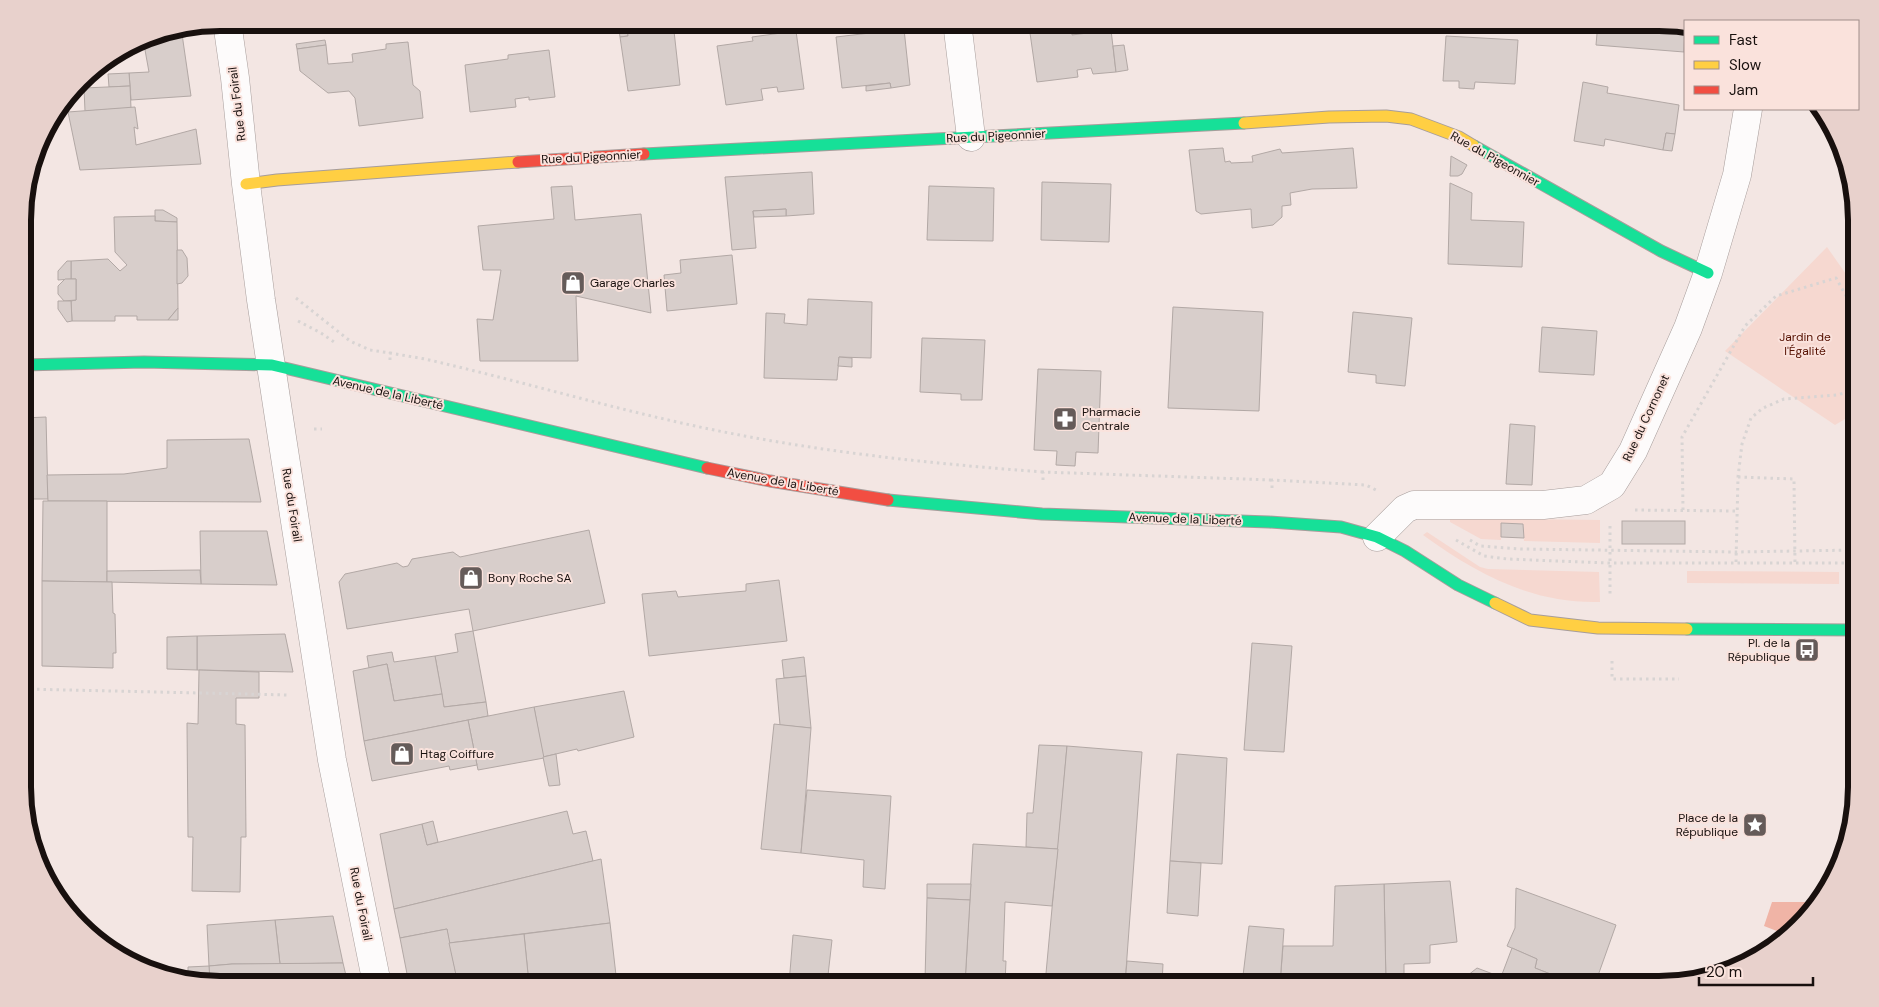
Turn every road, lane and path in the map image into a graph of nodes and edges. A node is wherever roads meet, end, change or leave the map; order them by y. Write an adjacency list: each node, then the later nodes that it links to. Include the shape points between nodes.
1 (227, 31): 5 (street, Rue du Foirail)
2 (958, 31): 4 (street)
3 (1748, 110): 6 (street, Rue du Cornonet, via 1737,174)
4 (971, 137): 5 (street, Rue du Pigeonnier, via 568,158); 6 (street, Rue du Pigeonnier, via 1329,117 1411,119 1459,137 1652,246)
5 (246, 184): 11 (street, Rue du Foirail)
6 (1708, 273): 16 (street, Rue du Cornonet, via 1688,328 1633,451 1612,485)
7 (1848, 299): 17 (path, via 1836,278 1776,296 1745,326 1682,437)
8 (293, 318): 9 (path)
9 (344, 349)
10 (31, 365): 11 (street, Avenue de la Liberté, via 144,362)
11 (272, 365): 13 (street, Avenue de la Liberté); 28 (street, Rue du Foirail)
12 (1848, 392): 15 (path, via 1784,399 1763,408 1751,418 1742,444)
13 (386, 393): 14 (path, via 390,353 499,376 724,432 910,460); 20 (street, Avenue de la Liberté, via 770,481 890,500 1042,514 1341,527)
14 (1043, 472)
15 (1738, 477): 18 (path); 24 (path, via 1794,479)
16 (1599, 492): 17 (path, via 1610,509); 20 (street, Rue du Cornonet, via 1586,500 1543,505 1414,505 1405,509)
17 (1683, 510): 18 (path)
18 (1737, 512): 23 (path)
19 (1610, 523): 22 (path)
20 (1377, 537): 26 (street, Avenue de la Liberté, via 1458,585 1530,620 1598,628)
21 (1451, 537): 23 (path, via 1484,556 1507,560)
22 (1610, 544)
23 (1736, 562): 24 (path)
24 (1795, 563): 25 (path)
25 (1848, 563)
26 (1848, 630)
27 (31, 689): 28 (path)
28 (322, 696): 29 (street, Rue du Foirail)
29 (375, 976)

